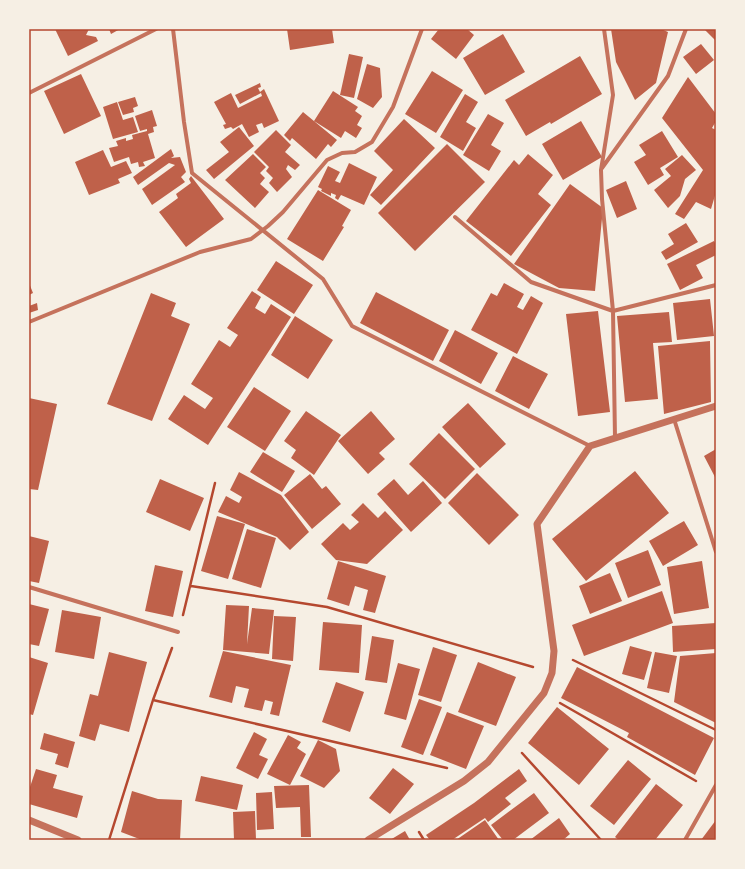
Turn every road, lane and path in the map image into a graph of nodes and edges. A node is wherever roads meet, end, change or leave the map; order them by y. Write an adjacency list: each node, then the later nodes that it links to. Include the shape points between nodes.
1 (156, 29): 6 (street)
2 (173, 29): 9 (street, via 192,173)
3 (422, 29): 9 (street, via 393,107 372,142 355,152 342,153 327,160 283,212)
4 (604, 29): 7 (street, via 613,95)
5 (686, 29): 7 (street, via 668,76)
6 (29, 93)
7 (601, 170): 11 (street)
8 (455, 217): 11 (street, via 531,282)
9 (263, 230): 12 (street, via 251,239 200,252); 16 (street, via 323,279 352,326)
10 (716, 285): 11 (street)
11 (613, 310): 15 (street)
12 (29, 322)
13 (716, 406): 14 (street)
14 (674, 419): 15 (street); 18 (street)
15 (616, 438): 16 (street)
16 (590, 446): 22 (street, via 537,524)
17 (215, 483): 19 (path)
18 (716, 552)
19 (191, 586): 21 (path); 23 (path, via 327,607)
20 (29, 587): 21 (street)
21 (178, 632): 25 (path)
22 (554, 651): 23 (street); 26 (path)
23 (552, 673): 24 (street)
24 (544, 693): 27 (street); 30 (path)
25 (153, 700): 28 (path, via 452,769); 33 (path)
26 (716, 730)
27 (507, 740): 28 (street, via 488,762); 35 (path)
28 (464, 781): 34 (street)
29 (716, 785): 30 (street)
30 (713, 791): 36 (street)
31 (29, 820): 32 (street)
32 (78, 840)
33 (109, 840)
34 (368, 840)
35 (601, 840)
36 (685, 840)

